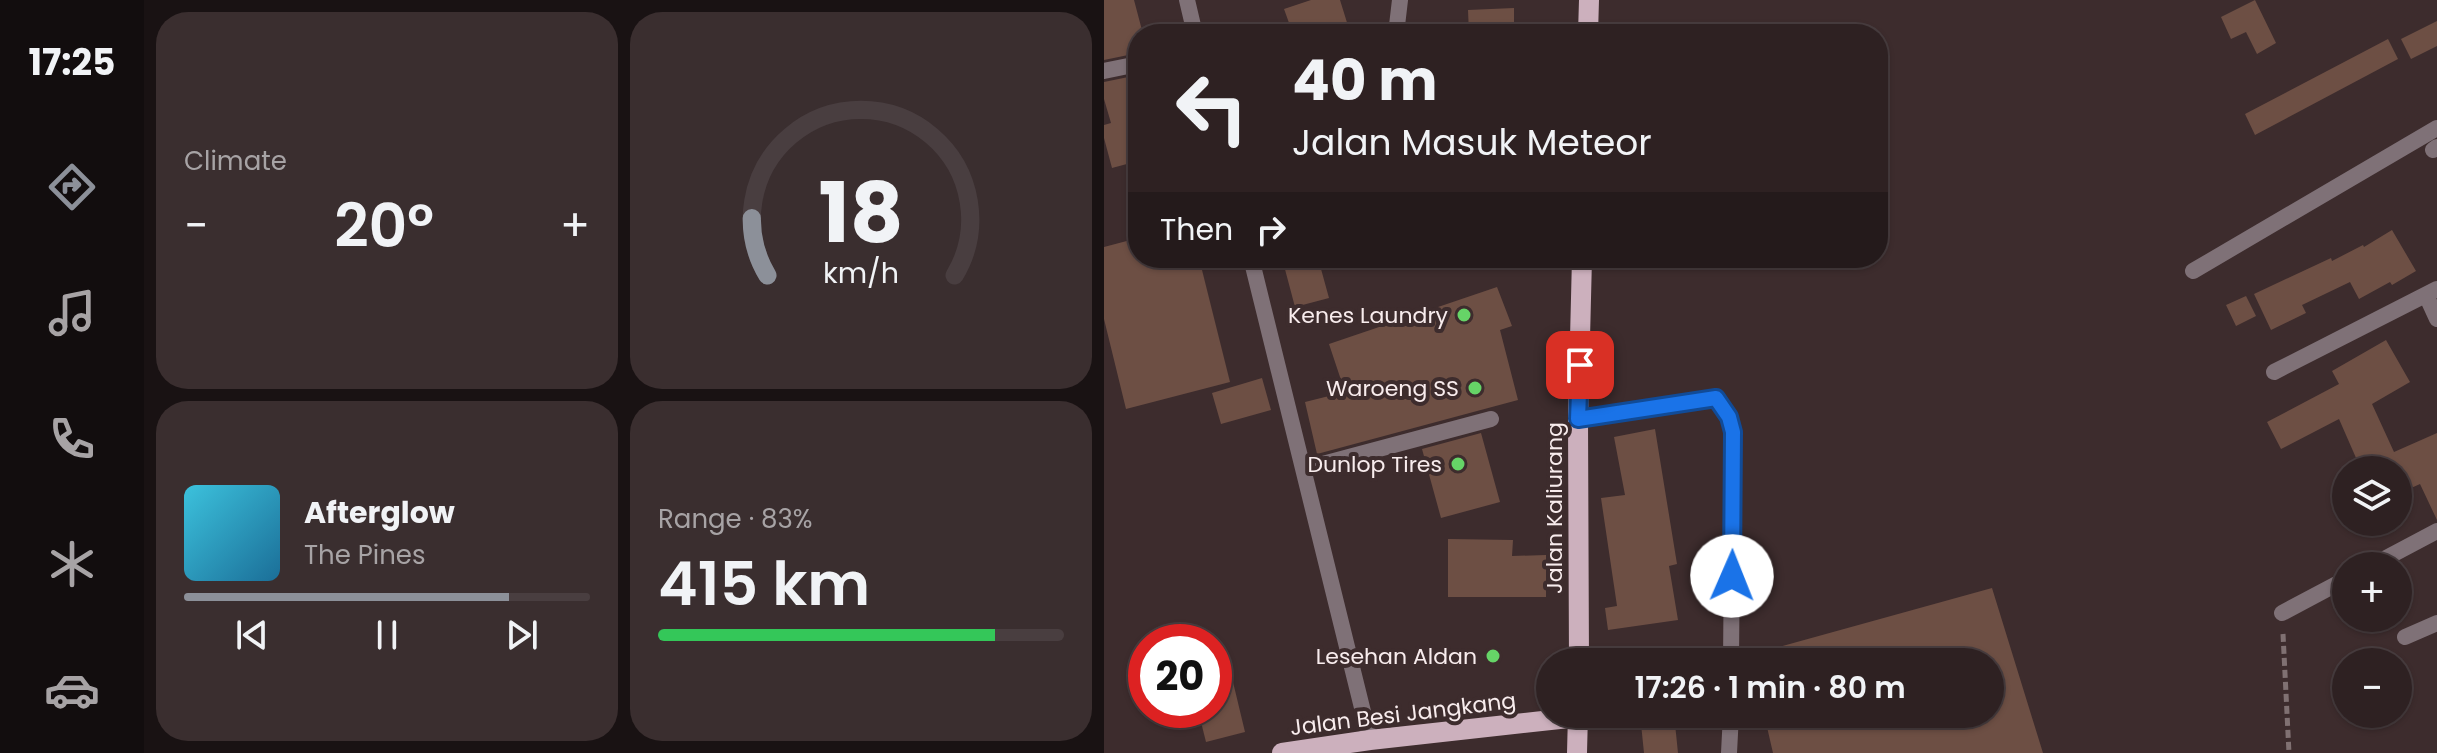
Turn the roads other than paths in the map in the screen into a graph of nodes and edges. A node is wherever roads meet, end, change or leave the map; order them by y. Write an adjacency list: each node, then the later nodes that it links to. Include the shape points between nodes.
1 (1187, 0): 4 (street)
2 (1400, 0): 5 (street)
3 (1589, 0): 6 (main road)
4 (1193, 24)
5 (1397, 24)
6 (1588, 24)
7 (1128, 66): 8 (street)
8 (1104, 71)
9 (2437, 128): 12 (street)
10 (1254, 268): 18 (street)
11 (1582, 268): 17 (main road, Jalan Kaliurang)
12 (2193, 271)
13 (2431, 292): 14 (street); 15 (street)
14 (2437, 319)
15 (2274, 372)
16 (1491, 419): 18 (street)
17 (1578, 419): 25 (main road, Jalan Kaliurang); 26 (street, via 1716,398 1729,417)
18 (1304, 469): 30 (street)
19 (2437, 531): 20 (street)
20 (2397, 552)
21 (2332, 586): 22 (street)
22 (2282, 613)
23 (2437, 623): 24 (street)
24 (2405, 637)
25 (1579, 648)
26 (1731, 648)
27 (1536, 720): 30 (main road, Jalan Besi Jangkang)
28 (1578, 728): 32 (main road)
29 (1731, 728): 33 (street)
30 (1370, 740): 31 (main road, Jalan Besi Jangkang)
31 (1282, 753)
32 (1577, 753)
33 (1729, 753)

